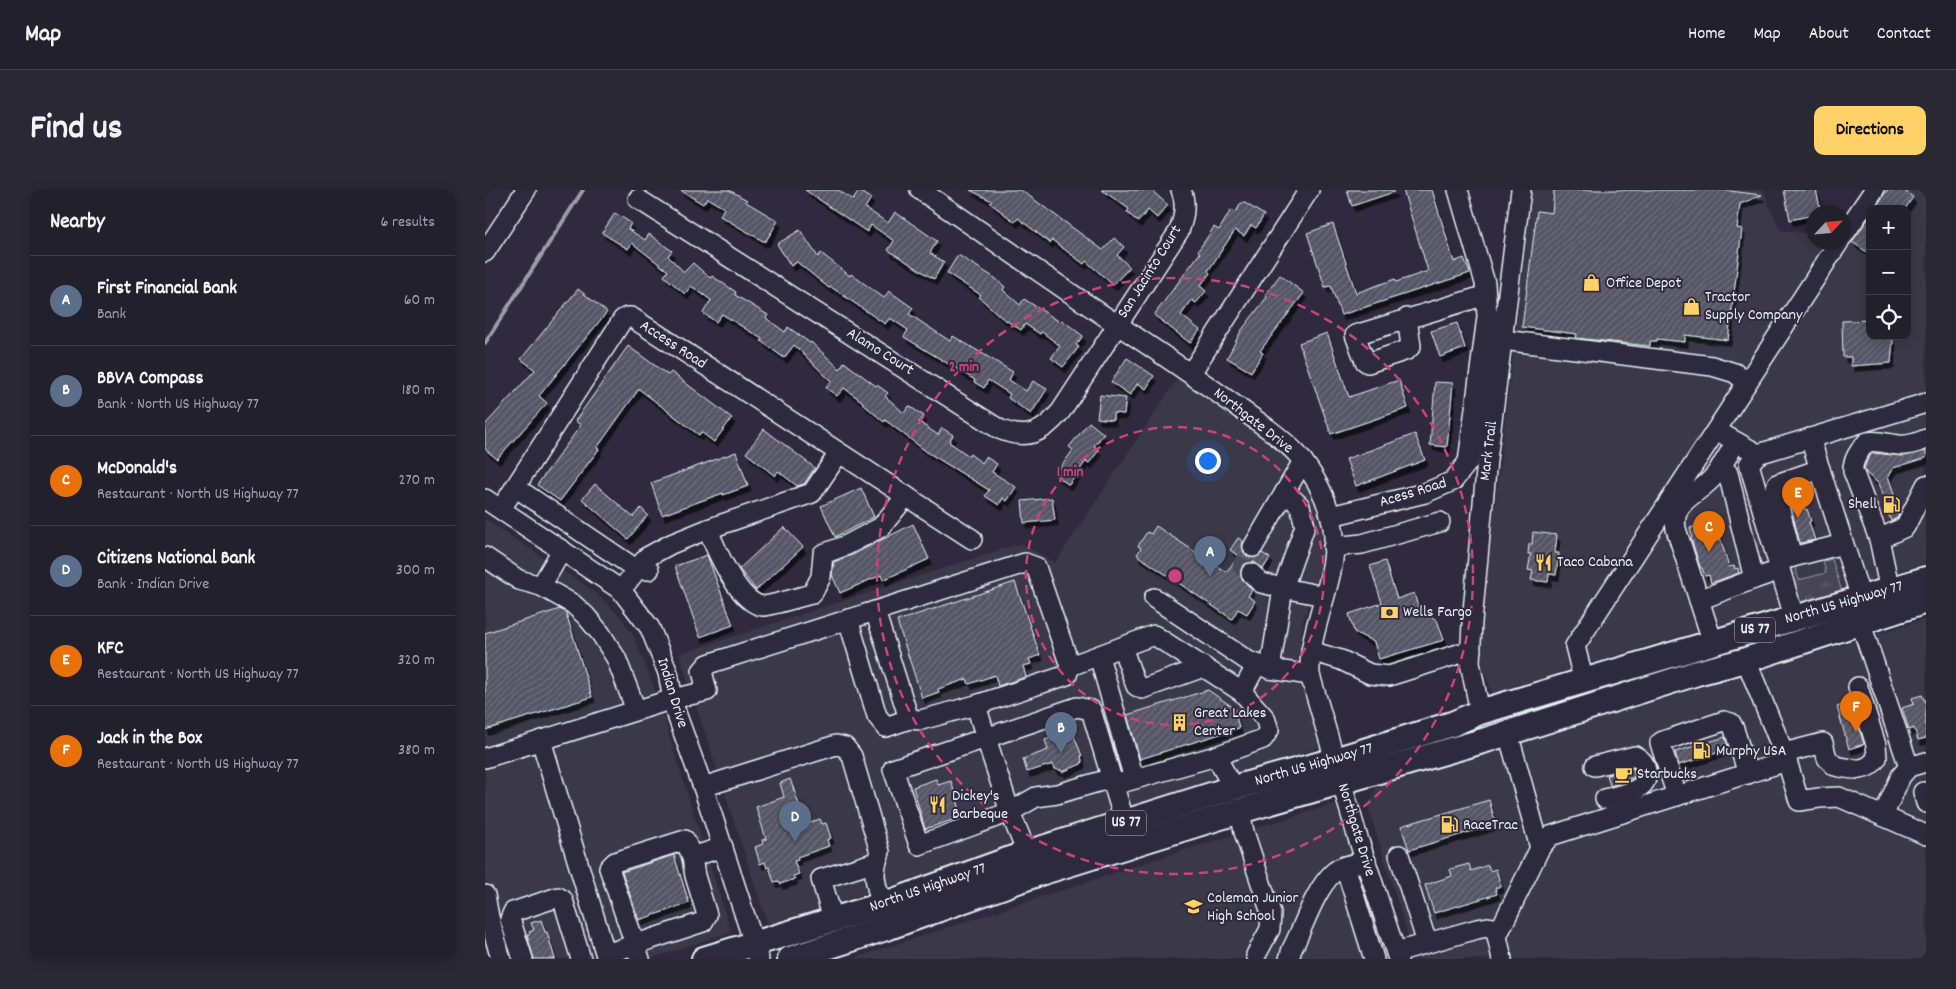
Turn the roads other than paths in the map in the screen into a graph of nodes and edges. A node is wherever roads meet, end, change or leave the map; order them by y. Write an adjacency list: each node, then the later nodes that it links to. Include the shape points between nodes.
1 (526, 190): 11 (street)
2 (920, 190): 14 (street, Northgate Drive)
3 (1181, 190): 14 (street, San Jacinto Court, via 1185,204 1179,231)
4 (1309, 190): 16 (street)
5 (1458, 190): 12 (street, Acess Road)
6 (1521, 190): 15 (street, Mark Trail)
7 (1874, 190): 9 (street)
8 (638, 199): 14 (street, Alamo Court, via 1011,434 1023,436 1049,425)
9 (1851, 224)
10 (1834, 250): 17 (street)
11 (485, 252)
12 (1486, 295): 13 (street); 33 (street, Acess Road, via 1487,317 1468,462 1453,481 1425,492)
13 (1407, 318)
14 (1117, 325): 16 (street, Northgate Drive)
15 (1503, 340): 17 (street, via 1712,366 1735,373); 63 (street, Mark Trail, via 1487,460)
16 (1191, 373): 25 (street, Northgate Drive, via 1271,431)
17 (1747, 383): 19 (street)
18 (1917, 400): 20 (street)
19 (1716, 430): 22 (street); 71 (street, via 1575,646)
20 (1810, 438): 24 (street); 27 (street)
21 (1926, 439): 37 (street, via 1900,445 1867,442 1859,452 1853,471)
22 (1736, 442): 24 (street); 26 (street)
23 (839, 453): 29 (street, Access Road, via 627,317); 31 (street, Access Road); 35 (street, via 812,493)
24 (1758, 454): 43 (street, via 1749,464)
25 (1303, 461): 30 (street); 33 (street, Northgate Drive, via 1315,477)
26 (1721, 466): 46 (street, via 1728,473); 55 (street, via 1683,502 1674,518)
27 (1820, 470): 38 (street); 43 (street, via 1777,484 1775,491)
28 (1926, 485): 37 (street, via 1905,528)
29 (515, 487): 32 (street, Access Road); 44 (street)
30 (1285, 492): 39 (street); 49 (street, via 1300,506 1305,526)
31 (906, 496): 35 (street, via 881,527 823,554 821,577 812,594 763,606 749,599 723,566); 36 (street, Access Road)
32 (493, 504): 41 (street, Indian Drive)
33 (1331, 516): 40 (street, Northgate Drive)
34 (1440, 522): 40 (street, via 1361,544)
35 (709, 529): 44 (street, via 647,557)
36 (972, 539)
37 (1879, 539): 51 (street)
38 (1843, 544): 43 (street); 54 (street)
39 (1253, 547)
40 (1333, 547): 52 (street, Northgate Drive)
41 (562, 550): 48 (street); 50 (street, Indian Drive)
42 (485, 557): 48 (street, via 519,580)
43 (1783, 563): 46 (street); 58 (street)
44 (636, 569): 50 (street)
45 (1251, 573): 49 (street, via 1261,583)
46 (1754, 579): 55 (street)
47 (1926, 579): 51 (main road, North US Highway 77 / US 77)
48 (541, 586): 77 (street, via 573,604 601,634 616,658)
49 (1283, 588): 52 (street); 68 (street)
50 (621, 590): 74 (street, Indian Drive, via 650,628 668,673)
51 (1890, 591): 54 (main road, North US Highway 77 / US 77)
52 (1324, 596): 64 (street, Northgate Drive)
53 (1154, 598): 68 (street, via 1249,661)
54 (1861, 598): 58 (main road, North US Highway 77 / US 77)
55 (1699, 600): 61 (street)
56 (1926, 601): 60 (main road, North US Highway 77 / US 77)
57 (875, 611): 59 (street); 67 (street, via 1025,563 1036,567); 79 (street)
58 (1794, 617): 61 (main road, North US Highway 77 / US 77)
59 (848, 619): 74 (street, via 708,664 702,671 707,691); 79 (street, via 877,716 886,727)
60 (1861, 621): 66 (main road, North US Highway 77 / US 77); 86 (street)
61 (1713, 643): 71 (main road, North US Highway 77 / US 77)
62 (1122, 647): 65 (street); 69 (street, via 1154,635); 69 (street, via 1136,686 1142,689)
63 (1471, 650): 64 (street, via 1389,676 1370,674 1341,660); 78 (street, Mark Trail, via 1470,663)
64 (1311, 651): 70 (street, Northgate Drive)
65 (1099, 656): 67 (street); 90 (street)
66 (1745, 660): 76 (main road, North US Highway 77 / US 77); 84 (street)
67 (1070, 666): 75 (street, via 1067,675)
68 (1264, 666): 70 (street); 73 (street)
69 (1204, 667): 73 (street)
70 (1311, 675): 88 (street, Northgate Drive)
71 (1584, 682): 76 (main road); 78 (main road, North US Highway 77 / US 77)
72 (1858, 687): 84 (street, via 1876,745 1877,758 1872,766 1865,769 1835,766 1827,758 1823,743)
73 (1242, 692): 83 (street, via 1265,718 1269,730 1263,739)
74 (673, 699): 77 (street); 92 (street, Indian Drive)
75 (976, 705): 79 (street, via 921,720); 81 (street)
76 (1587, 708): 80 (main road, North US Highway 77 / US 77)
77 (637, 710): 82 (street)
78 (1480, 712): 88 (main road, North US Highway 77 / US 77)
79 (909, 719)
80 (1508, 733): 88 (main road, North US Highway 77 / US 77); 102 (street)
81 (986, 738): 91 (street, via 1077,707 1091,710); 97 (street); 97 (street, via 893,769 919,845)
82 (541, 740): 85 (street); 119 (street)
83 (1216, 756): 90 (street); 93 (street)
84 (1785, 757): 89 (street); 98 (street, via 1799,801 1839,797)
85 (485, 758)
86 (1918, 765): 98 (street, via 1901,776)
87 (1595, 766): 95 (street, via 1635,756 1646,766 1645,784)
88 (1338, 771): 93 (main road, North US Highway 77 / US 77); 96 (main road, North US Highway 77 / US 77); 107 (street, Northgate Drive)
89 (1748, 774): 94 (street); 94 (street, via 1734,728 1724,721 1660,744)
90 (1135, 779): 91 (street)
91 (1113, 781): 97 (street, via 1036,797); 99 (street)
92 (703, 787): 101 (street, Indian Drive); 106 (street, via 837,745 845,747 851,756 880,852)
93 (1233, 788): 99 (main road, North US Highway 77 / US 77)
94 (1677, 796): 102 (street, via 1551,836)
95 (1605, 798)
96 (1240, 811): 120 (street, via 1271,913 1270,930); 125 (main road, North US Highway 77 / US 77, via 1037,874)
97 (1010, 812): 103 (street)
98 (1883, 816): 100 (street)
99 (1125, 823): 103 (main road, North US Highway 77 / US 77)
100 (1926, 835)
101 (723, 847): 105 (street); 116 (street, Indian Drive)
102 (1540, 848): 113 (street)
103 (1027, 853): 110 (main road, North US Highway 77 / US 77)
104 (1399, 855): 114 (street)
105 (692, 857): 115 (street, via 707,915 703,922); 115 (street, via 685,840 615,862 609,868)
106 (876, 862): 110 (street, via 874,877 879,895); 112 (street, via 821,879)
107 (1366, 862): 108 (street); 118 (street, Northgate Drive)
108 (1345, 866): 117 (street, via 1334,872 1320,890); 126 (street)
109 (485, 895): 111 (street)
110 (887, 901): 112 (main road, North US Highway 77 / US 77)
111 (487, 918): 121 (street)
112 (833, 919): 116 (main road, North US Highway 77 / US 77)
113 (1500, 929): 114 (street, via 1477,929); 127 (street, via 1497,936)
114 (1427, 943): 118 (street)
115 (638, 951): 119 (street)
116 (757, 951): 124 (main road, North US Highway 77 / US 77)
117 (1292, 951): 120 (street)
118 (1397, 955)
119 (606, 956)
120 (1251, 957)
121 (501, 959)
122 (523, 959): 123 (street, via 510,919 513,912 558,897 563,900)
123 (581, 959)
124 (704, 959)
125 (790, 959)
126 (1374, 959)
127 (1502, 959)

